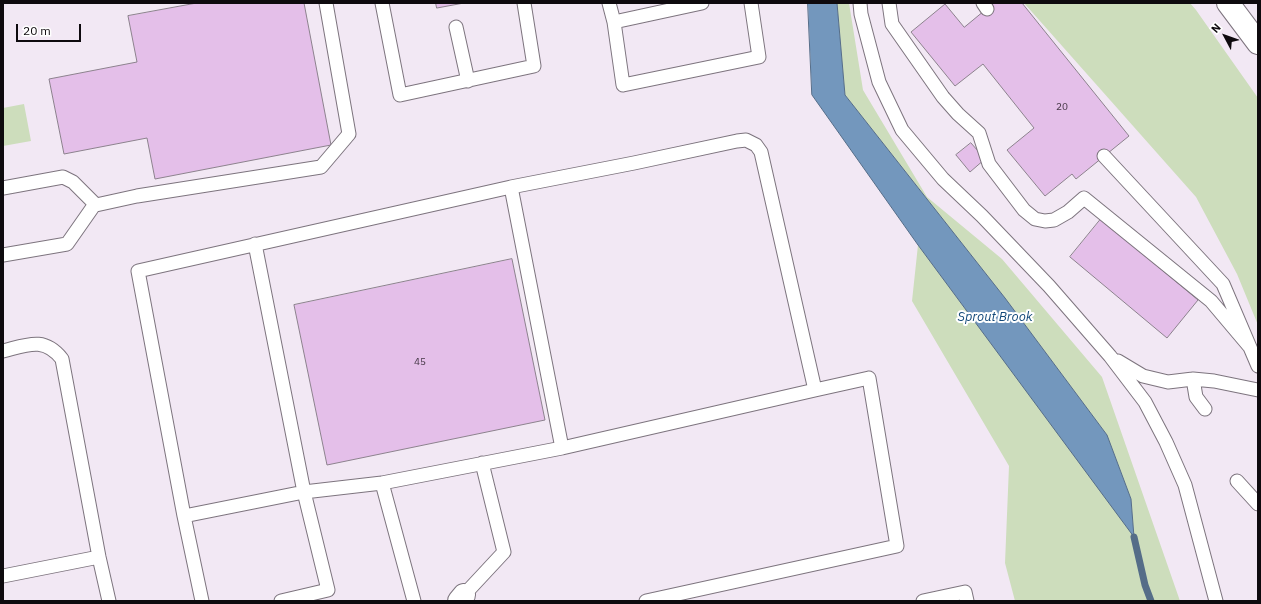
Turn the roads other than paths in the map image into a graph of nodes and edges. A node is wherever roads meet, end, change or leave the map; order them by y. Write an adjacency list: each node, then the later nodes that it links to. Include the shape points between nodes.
1 (326, 3): 17 (lane, via 349,134 321,167)
2 (382, 3): 13 (lane, via 400,95)
3 (524, 3): 13 (lane, via 534,66)
4 (610, 3): 10 (lane)
5 (702, 3): 10 (lane)
6 (751, 3): 10 (lane, via 759,57 623,85)
7 (860, 3): 22 (lane, via 879,82 902,130 943,180 982,216 1049,286)
8 (889, 3): 20 (lane, via 892,24 943,97 979,133 989,164 1024,210 1035,219 1054,220 1084,198 1211,301)
9 (1228, 3): 12 (highway)
10 (614, 22)
11 (456, 27): 13 (lane)
12 (1258, 43)
13 (468, 81)
14 (1104, 156): 20 (lane, via 1223,284)
15 (511, 187): 18 (lane); 25 (lane, via 737,141 746,140 756,145 760,152); 28 (lane)
16 (3, 188): 17 (lane, via 63,176 73,182)
17 (95, 204): 19 (lane, via 67,244)
18 (255, 244): 32 (lane); 34 (lane, via 138,270)
19 (3, 255)
20 (1249, 346): 23 (lane)
21 (3, 351): 35 (lane, via 39,344 51,348 62,359)
22 (1110, 356): 24 (lane, via 1143,376 1168,382); 45 (lane, via 1145,402 1185,485)
23 (1258, 366)
24 (1193, 379): 26 (lane); 27 (lane, via 1196,397)
25 (815, 390): 28 (lane); 42 (lane, via 868,378 897,546)
26 (1258, 390)
27 (1205, 410)
28 (562, 448): 29 (lane)
29 (482, 463): 31 (lane); 37 (lane, via 504,552)
30 (1238, 480): 33 (lane)
31 (382, 483): 32 (lane); 41 (lane)
32 (304, 492): 34 (lane); 40 (lane, via 328,590)
33 (1258, 504)
34 (184, 516): 39 (lane)
35 (99, 557): 36 (lane); 38 (lane)
36 (3, 576)
37 (462, 598)
38 (109, 601)
39 (202, 601)
40 (281, 601)
41 (414, 601)
42 (646, 601)
43 (923, 601): 44 (lane, via 965,592)
44 (968, 601)
45 (1216, 601)

